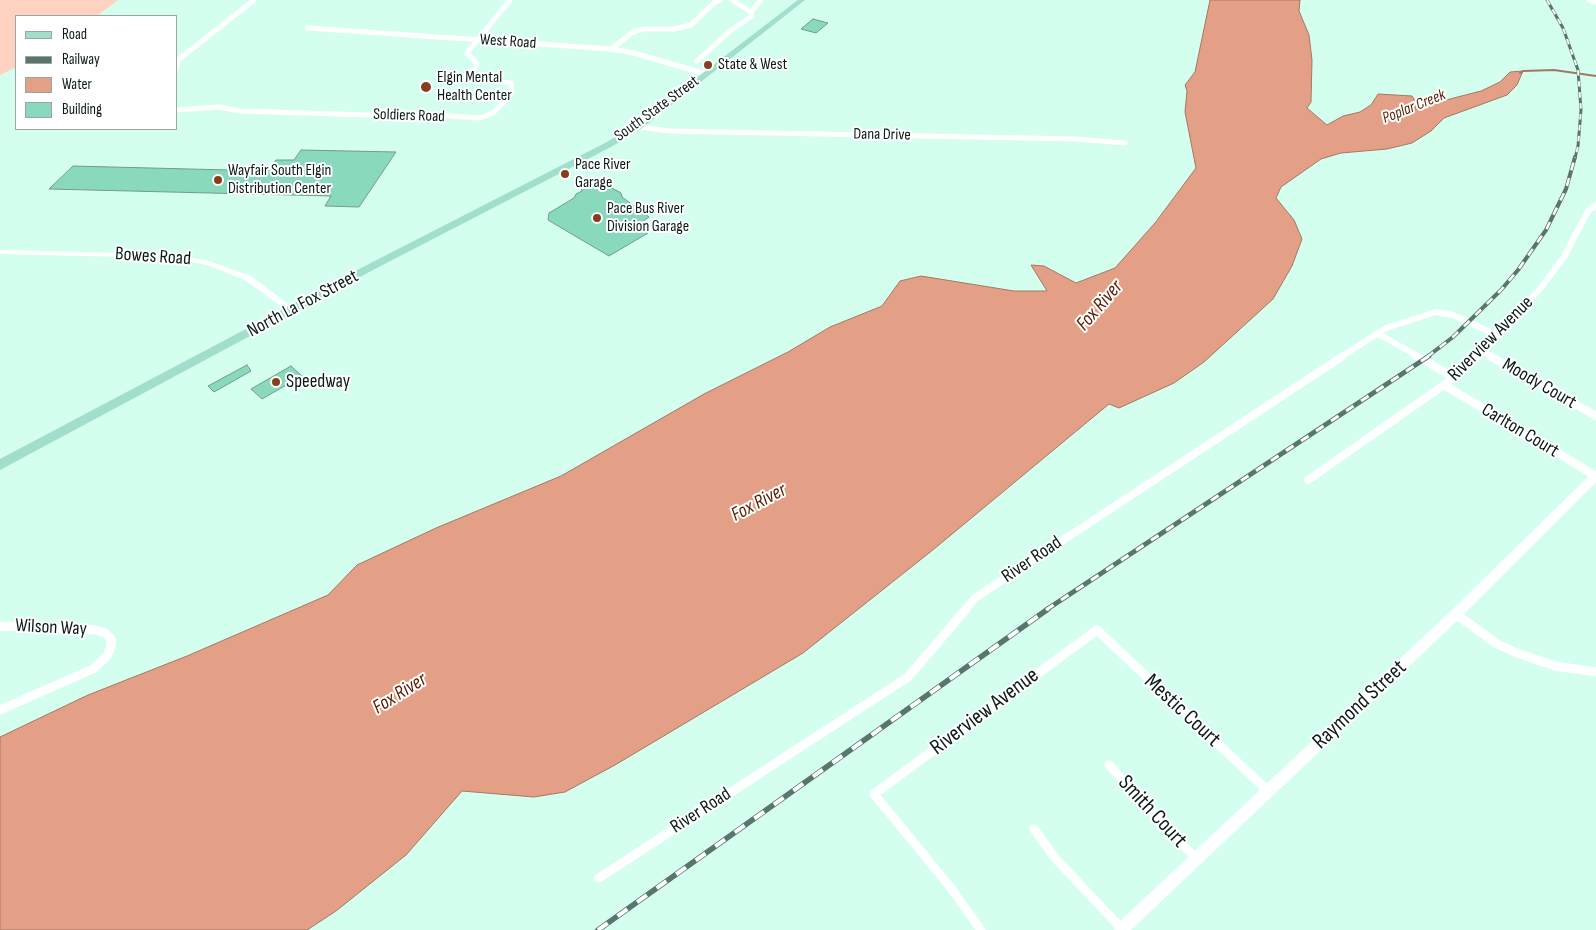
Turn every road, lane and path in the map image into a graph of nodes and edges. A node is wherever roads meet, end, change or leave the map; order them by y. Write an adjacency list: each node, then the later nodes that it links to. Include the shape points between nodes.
1 (254, 0): 13 (street)
2 (510, 0): 11 (street)
3 (720, 0): 12 (street, via 691,25 633,32)
4 (732, 0): 9 (street)
5 (761, 0): 9 (street)
6 (802, 0): 15 (main road, South State Street)
7 (1589, 0): 8 (street)
8 (1596, 2)
9 (751, 12): 14 (street, via 752,16)
10 (308, 28): 11 (street, West Road)
11 (476, 40): 12 (street, West Road); 16 (street, Soldiers Road, via 467,53 477,64 469,77 511,83 512,91 492,113 480,118 399,112 370,115 240,111 220,107)
12 (611, 49): 15 (street, West Road)
13 (178, 60)
14 (697, 61)
15 (706, 74): 17 (main road, South State Street)
16 (178, 110)
17 (638, 127): 18 (street, Dana Drive); 19 (main road, South State Street)
18 (1125, 143)
19 (608, 145): 22 (main road, North La Fox Street)
20 (1596, 204): 24 (street, Riverview Avenue, via 1588,211 1564,257 1539,290)
21 (0, 252): 22 (street, Bowes Road, via 172,256 209,263 248,278)
22 (292, 310): 29 (main road, North La Fox Street)
23 (1377, 333): 24 (street, River Road, via 1436,312 1453,315); 26 (street); 41 (street, River Road, via 975,598 908,677)
24 (1497, 335): 25 (street, Riverview Avenue)
25 (1483, 352): 26 (street, Riverview Avenue); 28 (street, Moody Court)
26 (1453, 377): 27 (street, Riverview Avenue)
27 (1444, 385): 30 (street, Carlton Court); 31 (street, Riverview Avenue)
28 (1596, 416)
29 (0, 465)
30 (1596, 476): 32 (street, Raymond Street)
31 (1308, 480)
32 (1456, 614): 35 (street, via 1497,644 1517,653 1555,666); 38 (street, Raymond Street)
33 (0, 626): 36 (street, Wilson Way, via 95,630 111,639 107,656 93,670)
34 (1096, 630): 38 (street, Mestic Court); 43 (street, Riverview Avenue, via 874,794)
35 (1596, 672)
36 (0, 710)
37 (1109, 765): 40 (street, Smith Court)
38 (1268, 791): 40 (street, Raymond Street)
39 (1034, 829): 42 (street, via 1055,858)
40 (1196, 859): 42 (street, Raymond Street)
41 (599, 878)
42 (1121, 929)
43 (981, 930)

